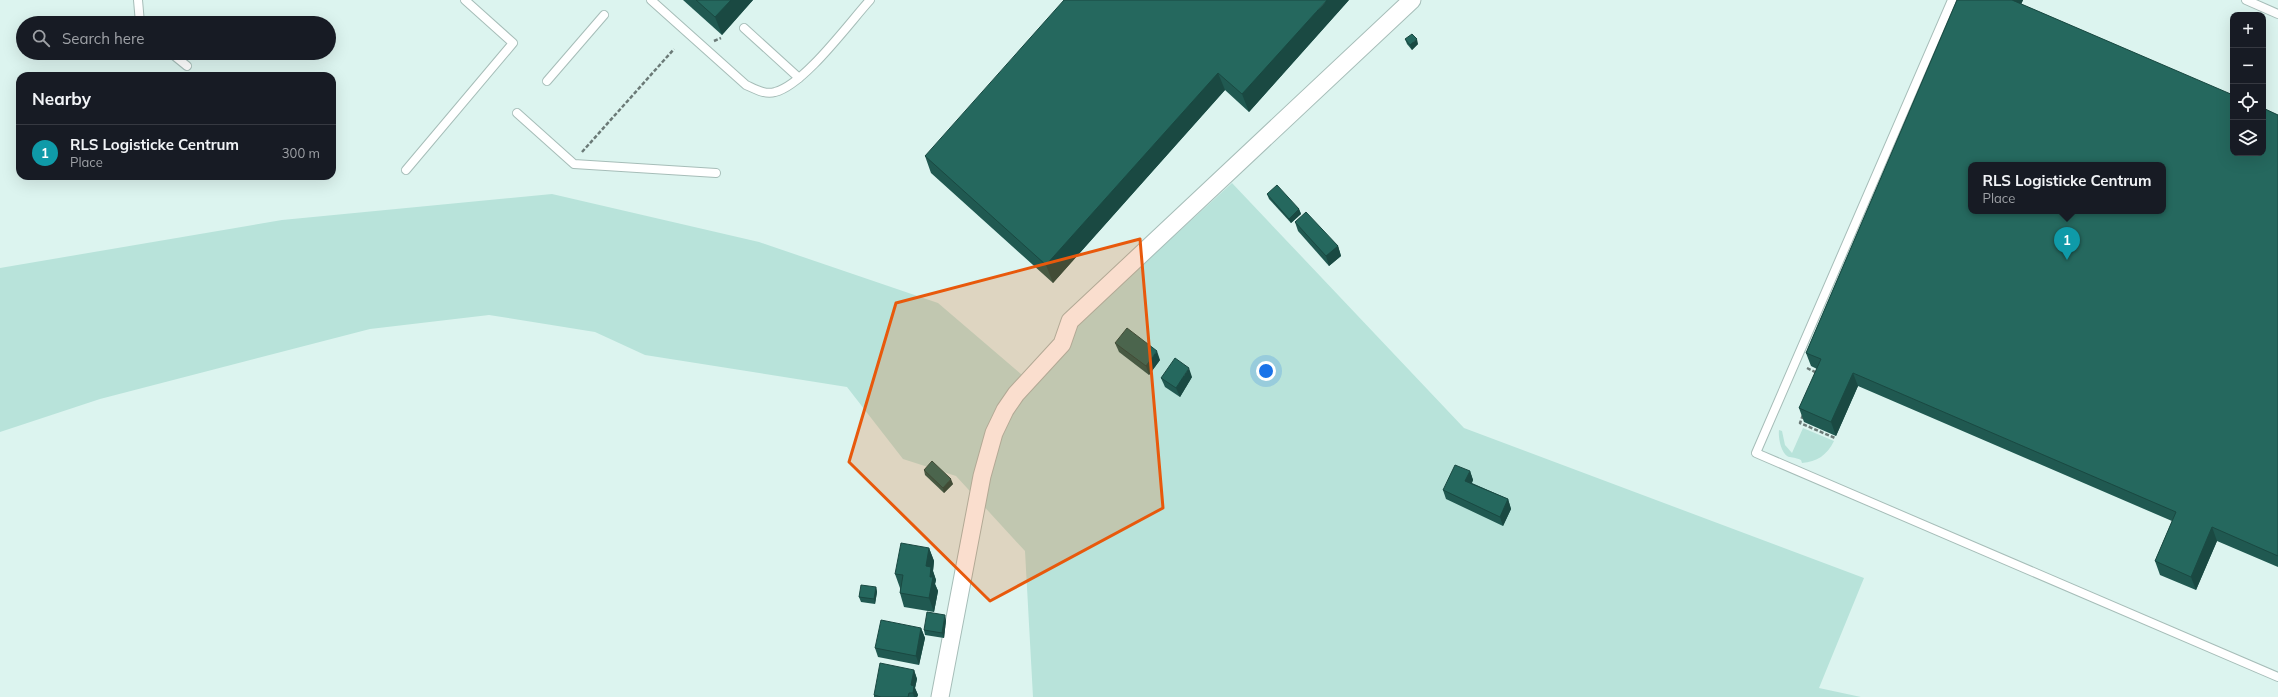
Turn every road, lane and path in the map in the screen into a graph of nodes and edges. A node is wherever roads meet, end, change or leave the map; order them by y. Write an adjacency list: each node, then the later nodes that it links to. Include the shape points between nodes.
1 (138, 0): 10 (lane)
2 (465, 0): 19 (lane, via 512,43)
3 (651, 0): 15 (lane, via 746,85 760,91 774,92)
4 (870, 0): 15 (lane)
5 (1412, 0): 26 (street, via 1070,321 1062,344 1016,394 1005,410 994,433 982,476)
6 (1952, 0): 25 (lane, via 1756,453)
7 (2246, 0): 8 (lane)
8 (2278, 14)
9 (604, 15): 16 (lane)
10 (139, 16)
11 (744, 28): 15 (lane)
12 (674, 49): 18 (path)
13 (180, 60): 14 (lane)
14 (187, 66)
15 (799, 78)
16 (547, 81)
17 (517, 113): 20 (lane, via 574,164)
18 (580, 156)
19 (406, 170)
20 (716, 173)
21 (1810, 361): 22 (path, via 1807,368)
22 (1821, 374)
23 (1806, 409): 24 (path, via 1800,423)
24 (1835, 438)
25 (2278, 677)
26 (940, 697)

